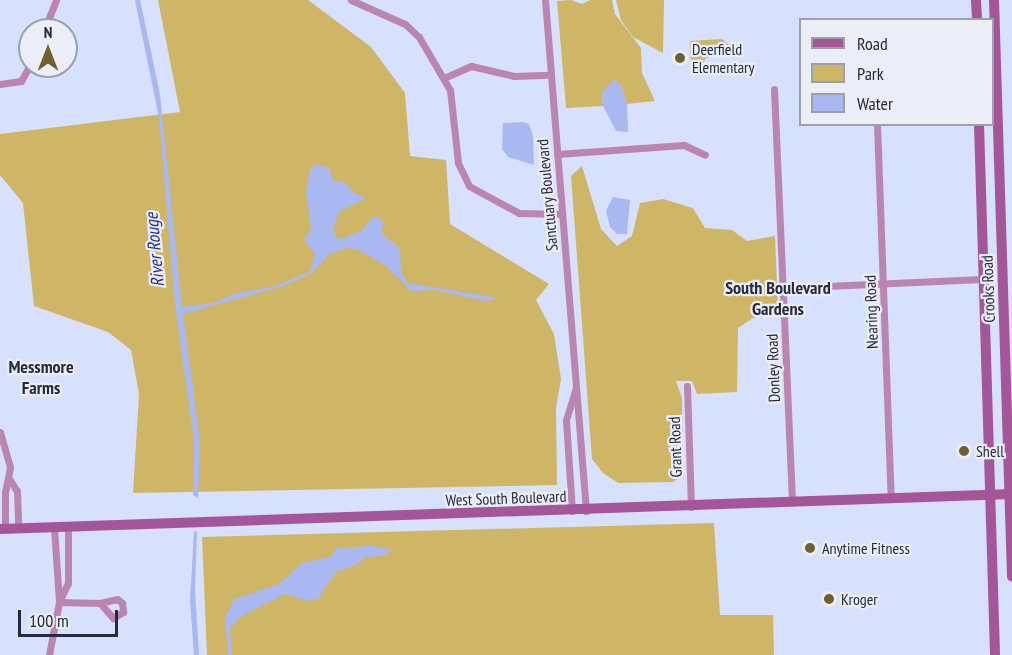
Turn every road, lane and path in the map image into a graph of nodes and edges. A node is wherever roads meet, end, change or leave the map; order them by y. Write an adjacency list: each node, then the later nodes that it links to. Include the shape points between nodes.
1 (56, 0): 6 (street)
2 (351, 0): 10 (street, via 410,27)
3 (544, 0): 8 (street, Sanctuary Boulevard)
4 (976, 0): 7 (main road)
5 (994, 0): 19 (main road, Crooks Road)
6 (49, 18)
7 (977, 18)
8 (550, 75): 10 (street, via 514,76 471,66); 15 (street, Sanctuary Boulevard)
9 (23, 78): 11 (street)
10 (444, 78): 17 (street, via 453,101 458,163 469,186 519,213)
11 (0, 84)
12 (774, 89): 23 (street, Donley Road)
13 (877, 126): 22 (street, Nearing Road)
14 (979, 126): 18 (main road, Crooks Road)
15 (557, 154): 16 (street, via 684,146); 17 (street, Sanctuary Boulevard)
16 (705, 155)
17 (562, 214): 25 (street, Sanctuary Boulevard)
18 (981, 223): 19 (main road, via 991,230); 20 (main road, Crooks Road)
19 (1007, 225): 21 (main road, Crooks Road)
20 (982, 279): 21 (main road, via 996,277); 22 (street); 27 (main road, Crooks Road)
21 (1003, 283): 28 (main road, Crooks Road)
22 (883, 284): 23 (street); 32 (street, Nearing Road)
23 (783, 288): 33 (street, Donley Road)
24 (687, 386): 36 (street, Grant Road)
25 (576, 388): 37 (street, Sanctuary Boulevard); 38 (street, Sanctuary Boulevard, via 566,420)
26 (0, 432): 29 (street, via 9,459)
27 (990, 453): 28 (main road, via 997,459); 31 (main road, Crooks Road)
28 (1008, 458): 30 (main road, Crooks Road)
29 (10, 480): 34 (street, via 17,491); 35 (street)
30 (1011, 494): 31 (main road, West South Boulevard); 44 (main road, Crooks Road)
31 (991, 495): 32 (main road, West South Boulevard); 43 (main road, Crooks Road)
32 (891, 499): 33 (main road, West South Boulevard)
33 (792, 503): 36 (main road, West South Boulevard)
34 (17, 504): 35 (street); 39 (street)
35 (5, 505): 42 (street)
36 (691, 507): 37 (main road, West South Boulevard)
37 (586, 510): 38 (main road, West South Boulevard)
38 (572, 511): 41 (main road, West South Boulevard)
39 (18, 528): 40 (main road, West South Boulevard); 42 (main road, West South Boulevard)
40 (54, 528): 41 (main road, West South Boulevard); 46 (street)
41 (68, 528): 46 (street, via 68,583)
42 (3, 529)
43 (992, 530): 44 (main road, via 1004,529); 49 (main road, Crooks Road)
44 (1010, 535): 45 (main road, Crooks Road)
45 (1012, 578)
46 (59, 602): 47 (street); 48 (street)
47 (100, 603)
48 (49, 655)
49 (995, 655)

